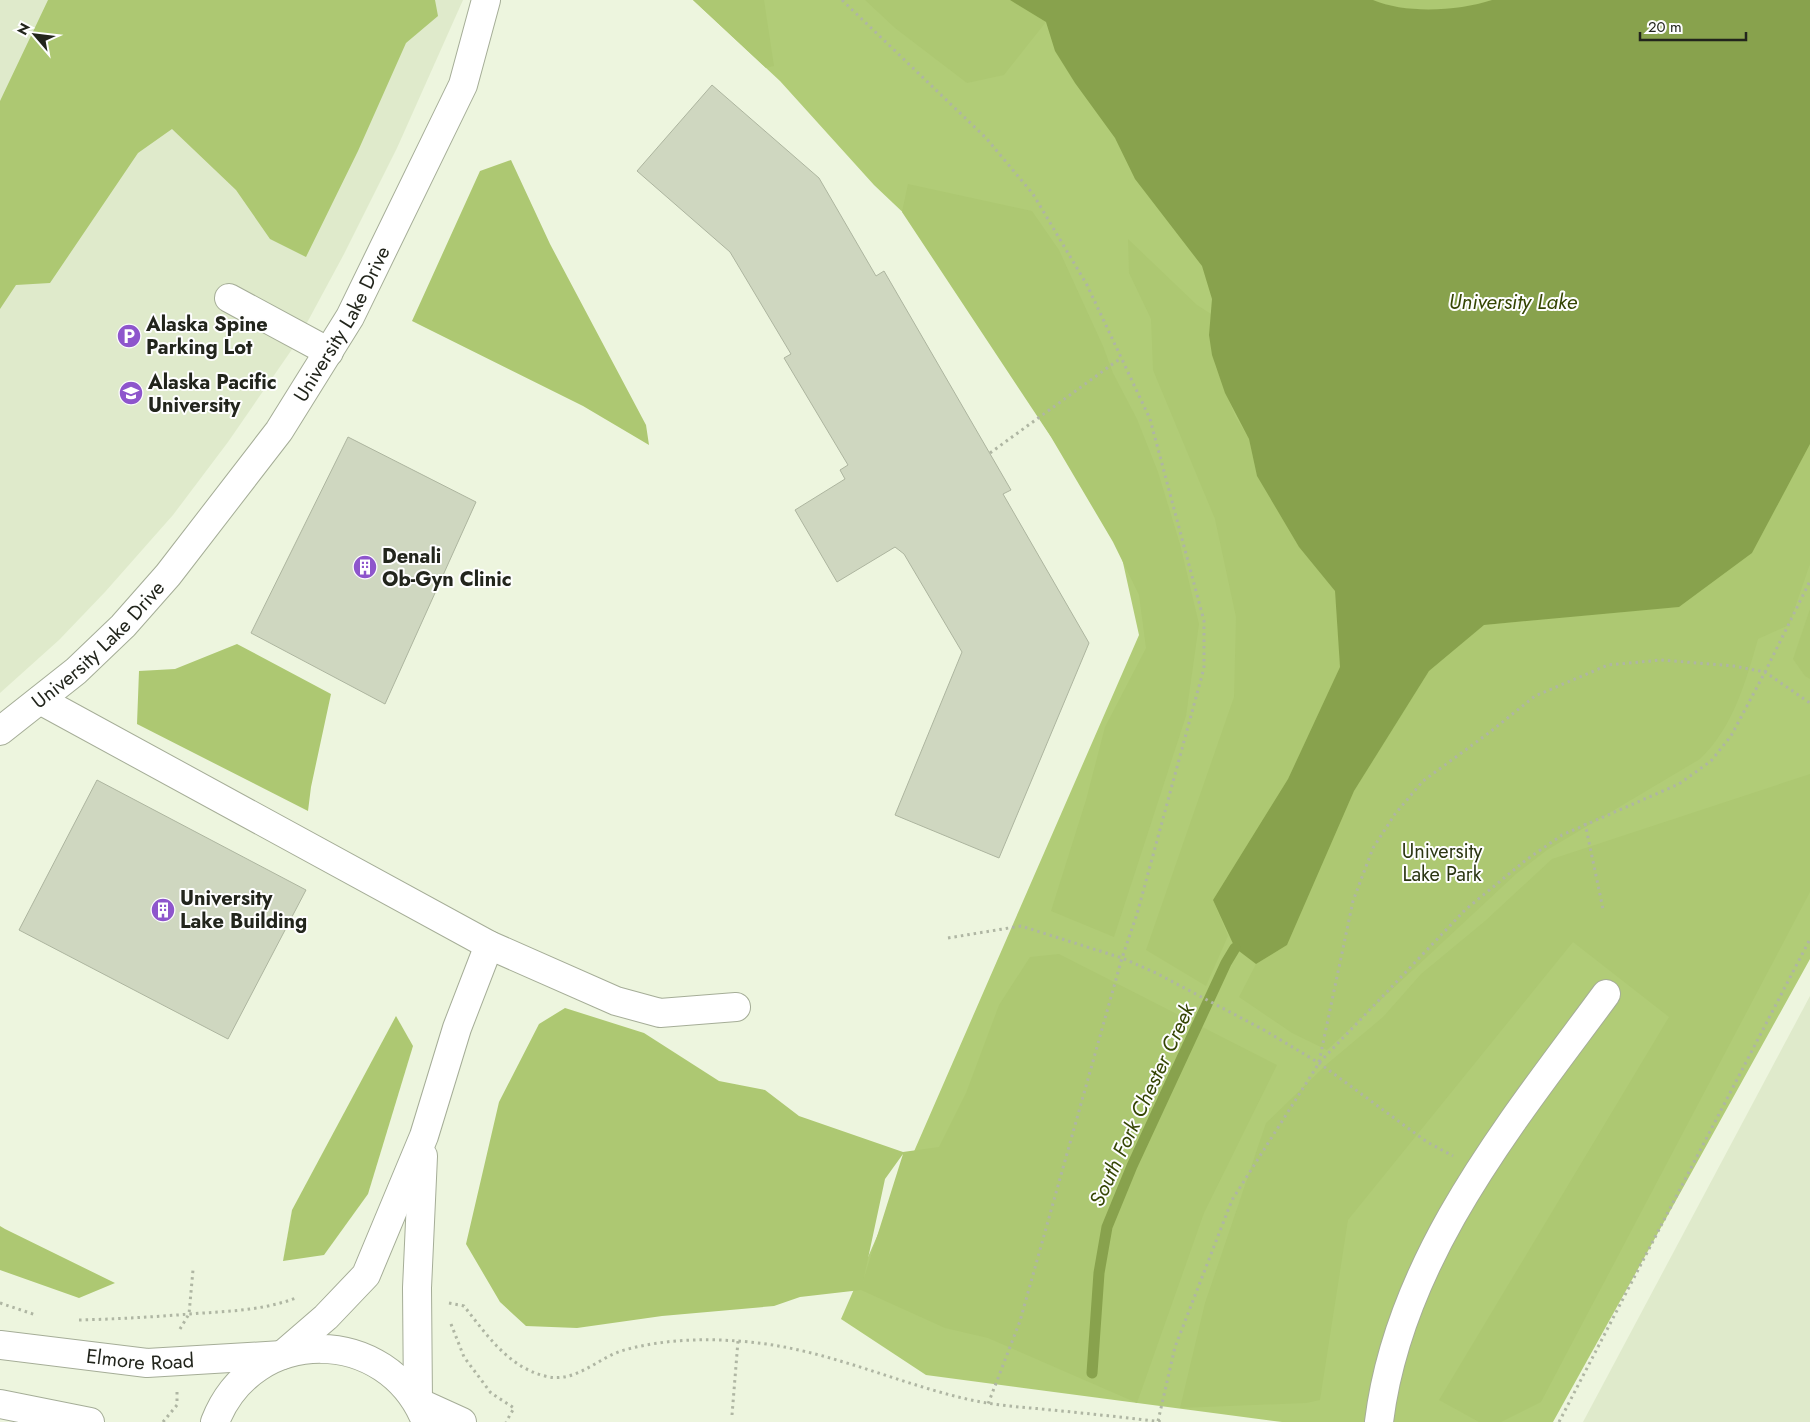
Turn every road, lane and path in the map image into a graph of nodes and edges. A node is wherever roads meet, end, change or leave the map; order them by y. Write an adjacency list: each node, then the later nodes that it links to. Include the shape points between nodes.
1 (486, 0): 4 (street, University Lake Drive, via 463,85 350,317)
2 (842, 0): 5 (path, via 986,138 1033,194 1087,284)
3 (229, 298): 4 (street)
4 (329, 352): 9 (street, University Lake Drive, via 278,431 168,575 123,626)
5 (1121, 358): 6 (path); 17 (path, via 1150,419 1204,621 1204,668)
6 (990, 453)
7 (1810, 581): 8 (path)
8 (1765, 672): 10 (path); 12 (path, via 1731,736 1711,761 1679,784); 20 (path, via 1661,660 1608,665 1535,696 1423,781 1395,814 1373,848 1353,901)
9 (40, 700): 11 (street, University Lake Drive); 16 (street)
10 (1810, 703)
11 (0, 732)
12 (1585, 823): 13 (path); 20 (path, via 1539,850 1465,910)
13 (1603, 908)
14 (948, 938): 17 (path, via 1021,926)
15 (1810, 939): 48 (path)
16 (489, 946): 19 (street, via 616,1000 660,1013); 21 (street, via 457,1028)
17 (1122, 958): 20 (path, via 1264,1030); 37 (path, via 1020,1321)
18 (1606, 994): 22 (street, via 1509,1127)
19 (736, 1007)
20 (1319, 1062): 22 (path, via 1427,1142); 45 (path, via 1232,1200 1175,1347)
21 (424, 1136): 34 (street, via 366,1275 326,1317); 38 (street, via 417,1288)
22 (1481, 1172): 47 (street, via 1442,1233 1405,1313 1384,1383)
23 (193, 1270): 27 (path)
24 (302, 1295): 27 (path, via 275,1306)
25 (0, 1303): 28 (path)
26 (447, 1310): 32 (path, via 445,1302 464,1306 497,1348 532,1372 554,1378 571,1376 610,1356 636,1348 694,1340)
27 (189, 1314): 30 (path, via 144,1319); 31 (path)
28 (44, 1317)
29 (450, 1318): 44 (path, via 464,1357 491,1393 514,1408)
30 (71, 1320)
31 (177, 1333)
32 (738, 1341): 37 (path, via 817,1353); 39 (path)
33 (0, 1345): 34 (street, Elmore Road, via 147,1364)
34 (282, 1354): 38 (street, Elmore Road, via 320,1348 359,1354 393,1373); 42 (street, via 248,1374 222,1404)
35 (177, 1388): 41 (path, via 177,1405)
36 (0, 1404): 40 (street)
37 (988, 1404): 45 (path)
38 (422, 1412): 43 (street)
39 (732, 1415)
40 (90, 1422)
41 (163, 1422)
42 (216, 1422)
43 (462, 1422)
44 (506, 1422)
45 (1158, 1422): 46 (path)
46 (1162, 1422)
47 (1379, 1422)
48 (1559, 1422)

